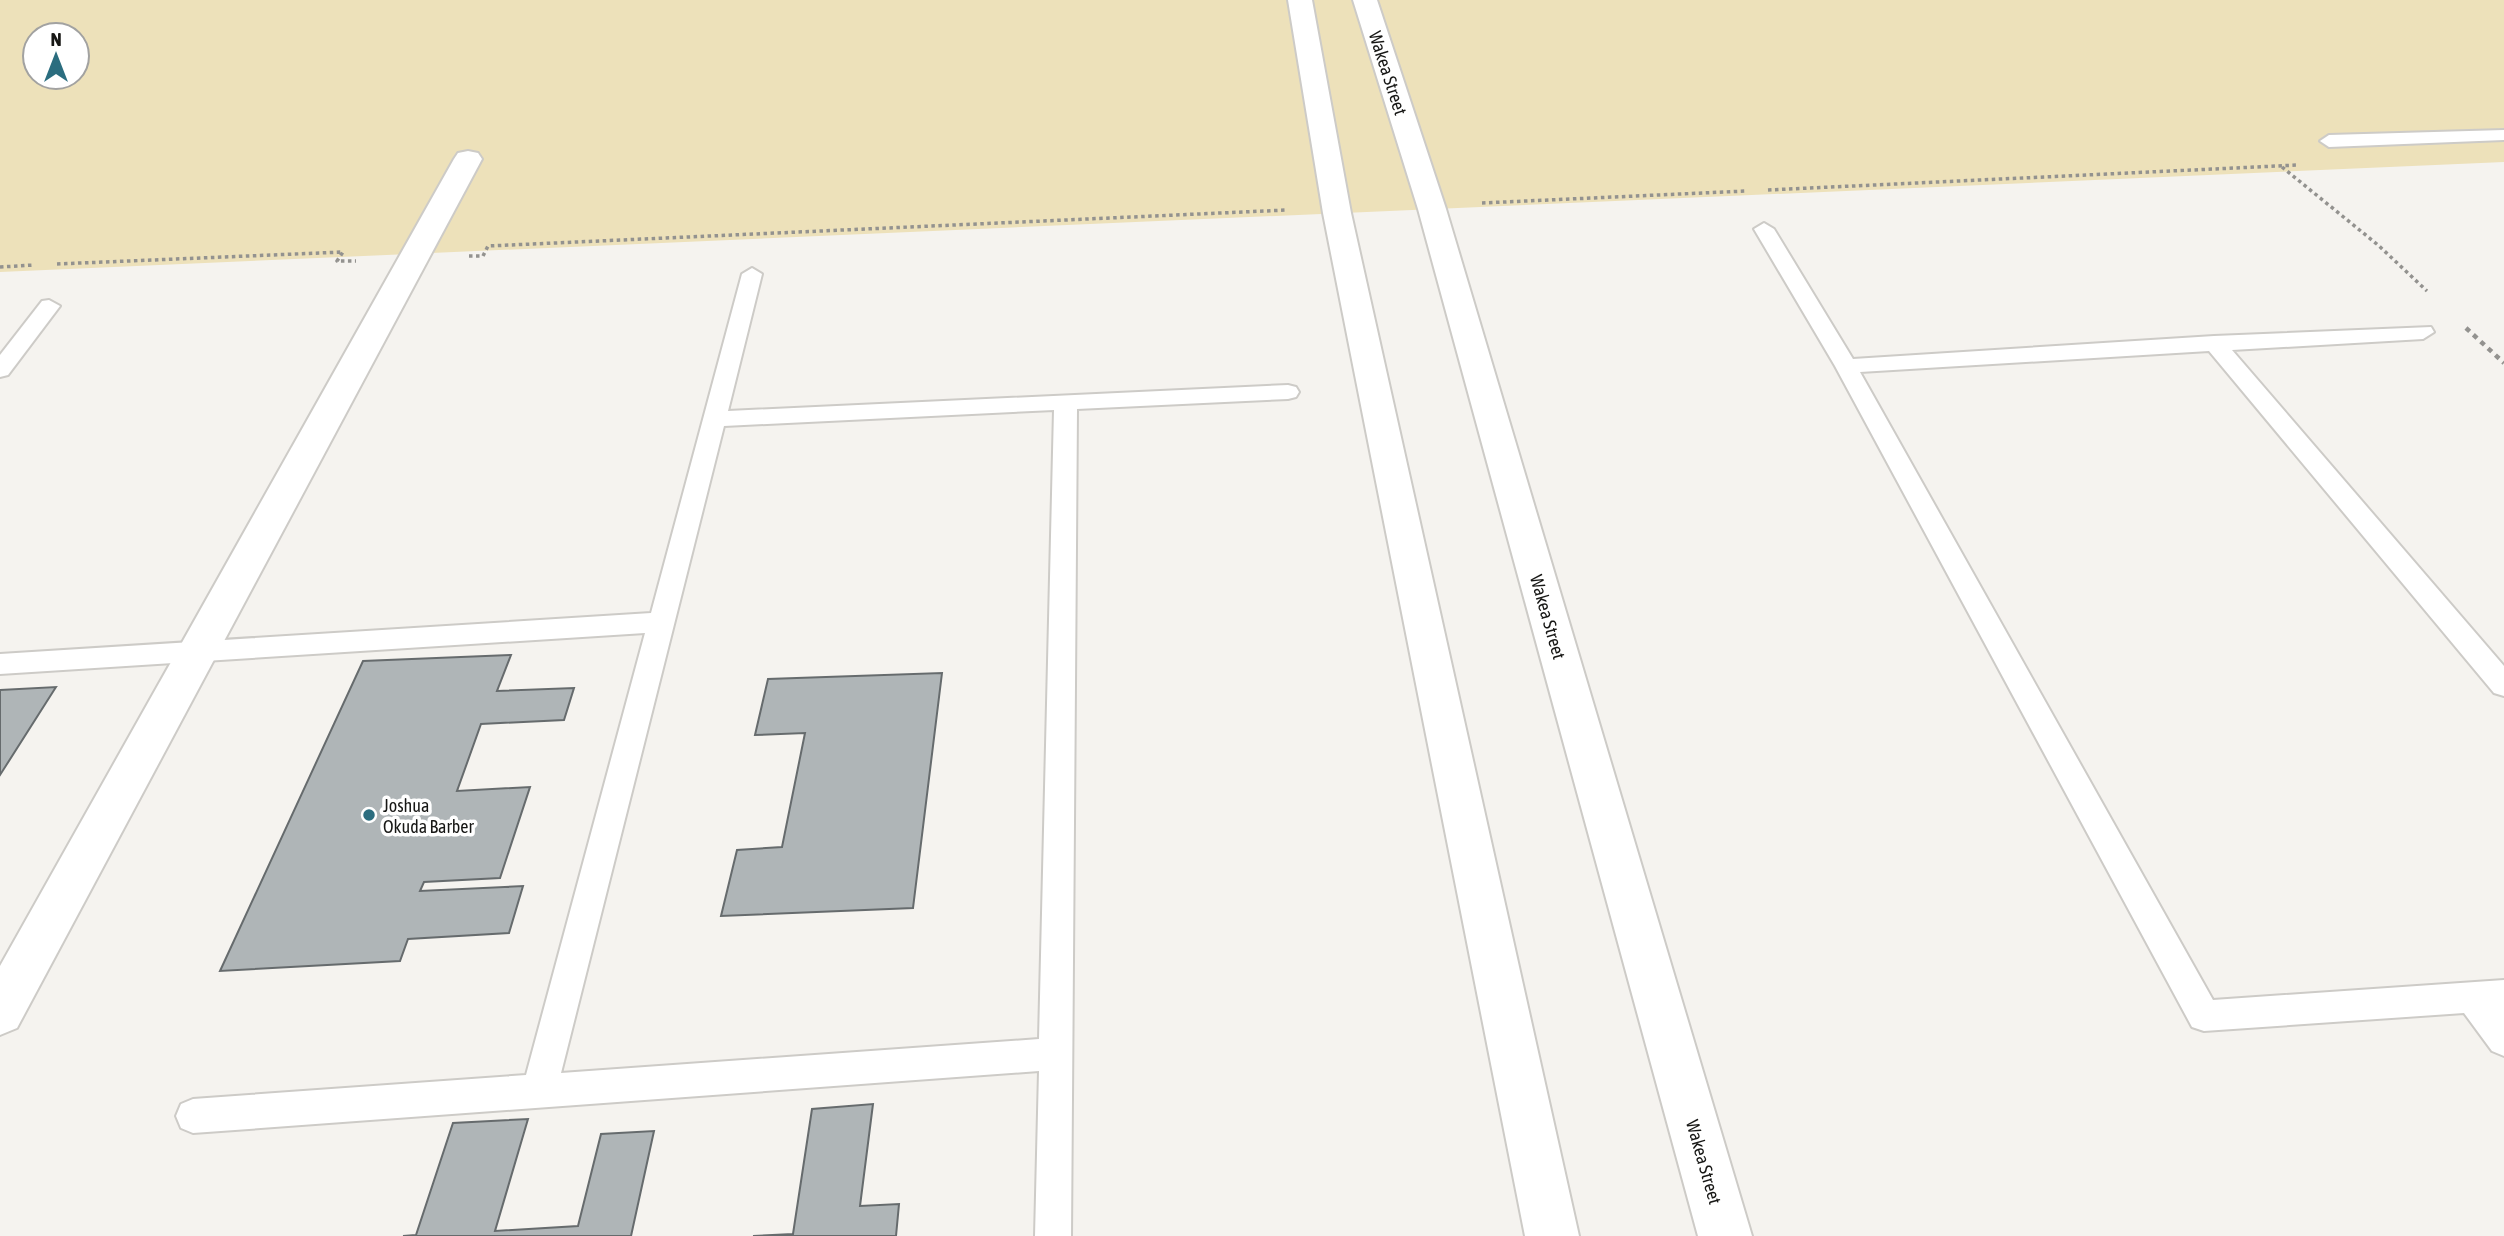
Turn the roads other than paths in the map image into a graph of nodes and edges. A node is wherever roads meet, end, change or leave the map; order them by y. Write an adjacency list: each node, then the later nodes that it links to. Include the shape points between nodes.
1 (1300, 0): 27 (street, via 1337,213)
2 (1364, 0): 28 (street, Wakea Street, via 1432,209)
3 (2504, 135): 4 (lane)
4 (2329, 141)
5 (468, 159): 17 (street)
6 (1764, 229): 11 (lane)
7 (752, 274): 15 (lane)
8 (49, 306): 12 (lane)
9 (2423, 332): 10 (lane)
10 (2214, 343): 11 (lane); 19 (lane)
11 (1846, 366): 20 (lane, via 2204,1016)
12 (0, 370)
13 (1287, 392): 14 (lane)
14 (1066, 402): 15 (lane); 23 (lane)
15 (715, 419): 16 (lane)
16 (662, 622): 17 (lane); 24 (lane)
17 (196, 651): 18 (lane); 21 (street)
18 (0, 664)
19 (2504, 685)
20 (2488, 996): 22 (lane)
21 (0, 1012)
22 (2504, 1040)
23 (1057, 1054): 24 (lane); 26 (lane)
24 (539, 1091): 25 (lane)
25 (193, 1116)
26 (1053, 1236)
27 (1552, 1236)
28 (1725, 1236)

